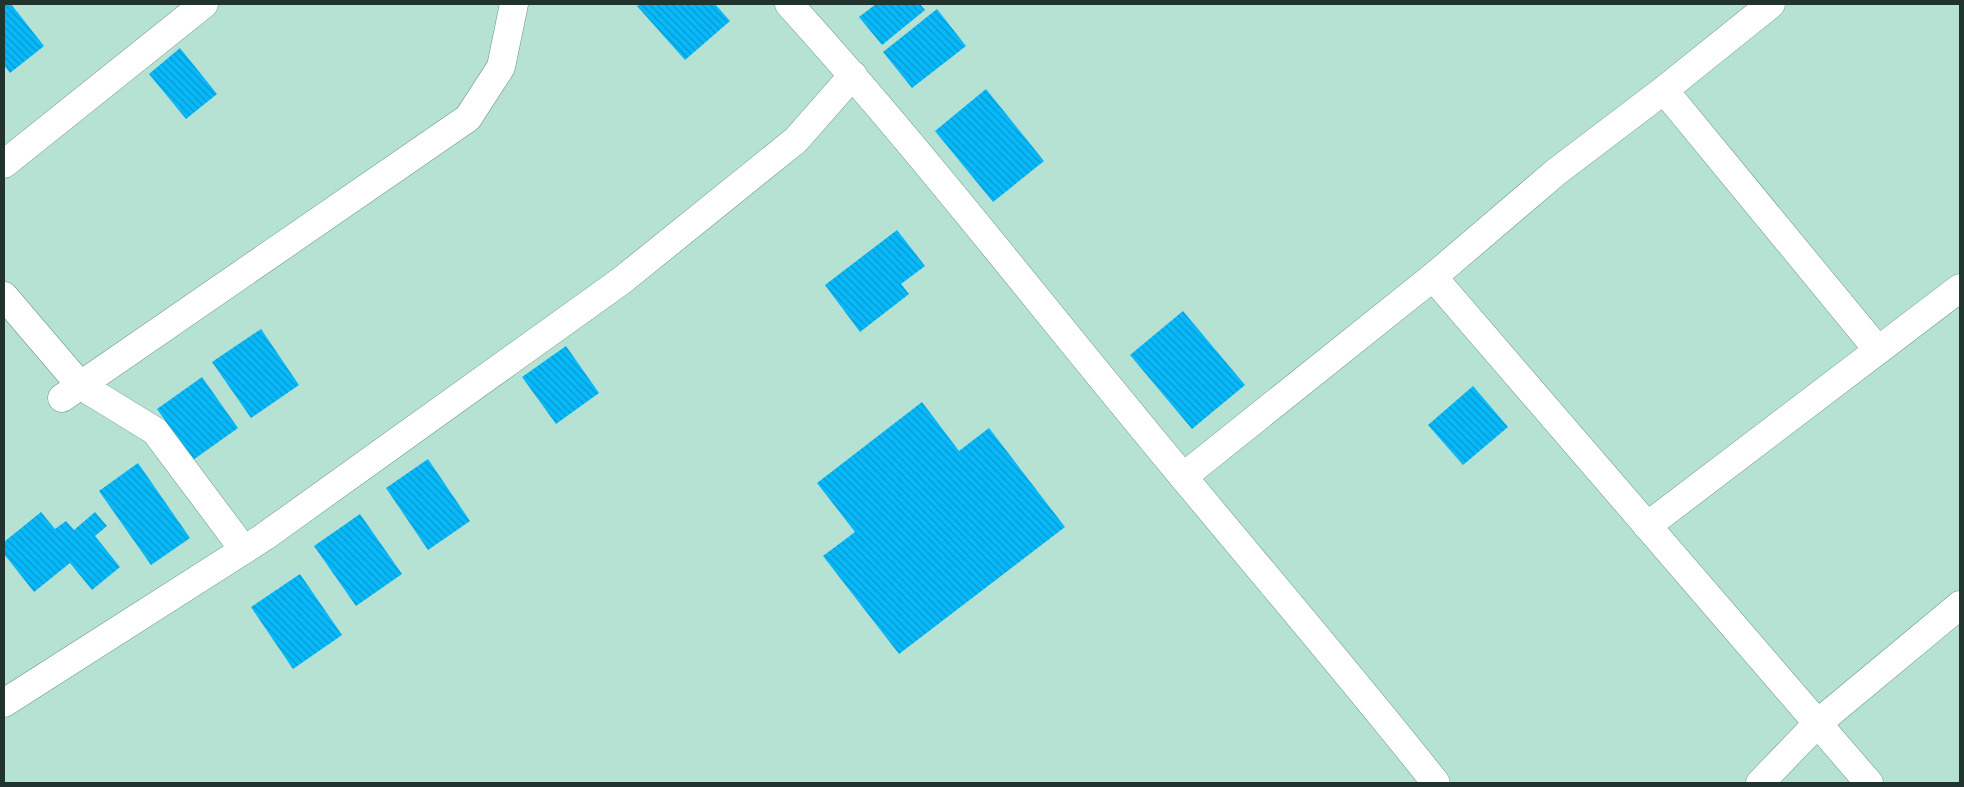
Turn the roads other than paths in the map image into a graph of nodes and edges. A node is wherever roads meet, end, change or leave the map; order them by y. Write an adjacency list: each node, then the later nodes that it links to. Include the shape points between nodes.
1 (204, 4): 7 (street)
2 (514, 4): 12 (street, via 501,67 468,118)
3 (789, 4): 5 (street)
4 (1771, 4): 6 (street)
5 (853, 75): 13 (street); 15 (street, via 796,140 621,280)
6 (1664, 90): 8 (street, via 1556,172); 11 (street)
7 (4, 164)
8 (1433, 278): 13 (street); 14 (street)
9 (1960, 288): 11 (street)
10 (4, 296): 12 (street)
11 (1878, 350): 14 (street)
12 (71, 392): 15 (street, via 155,431)
13 (1183, 478): 19 (street)
14 (1647, 526): 18 (street)
15 (244, 550): 17 (street)
16 (1960, 605): 18 (street)
17 (4, 703)
18 (1818, 723): 20 (street); 21 (street)
19 (1436, 783)
20 (1760, 783)
21 (1869, 783)

